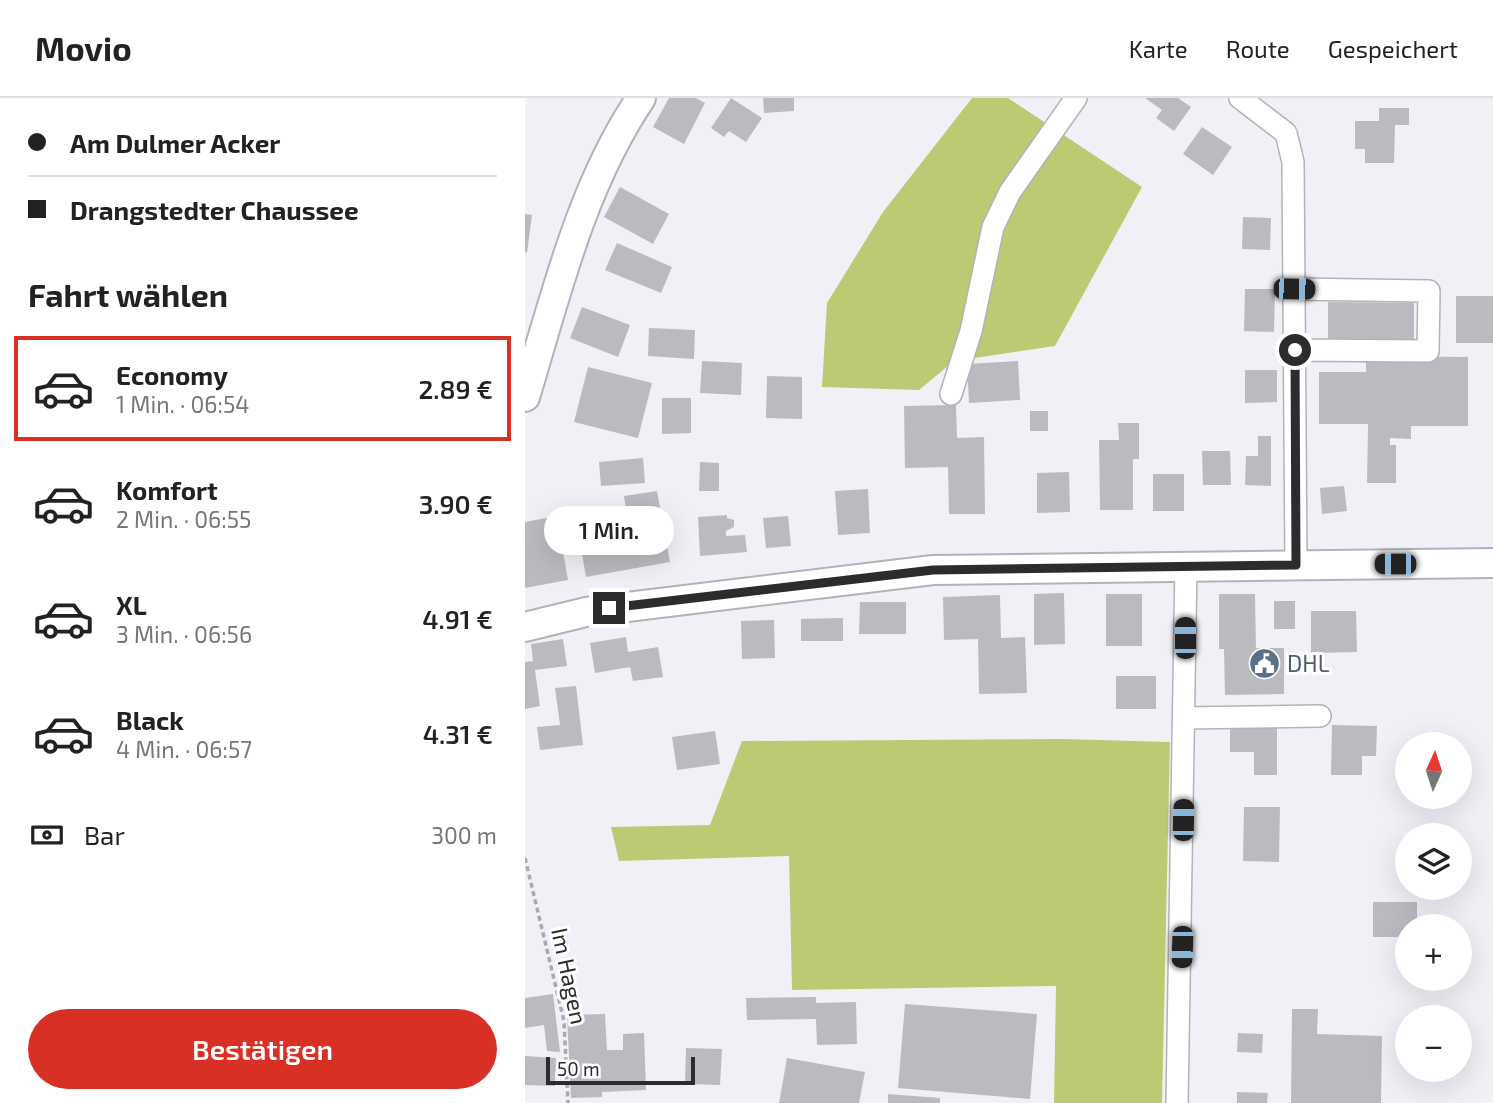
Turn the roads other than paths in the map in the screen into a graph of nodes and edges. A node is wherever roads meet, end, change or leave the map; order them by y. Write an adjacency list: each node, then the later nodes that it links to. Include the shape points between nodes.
1 (641, 98): 7 (main road, via 617,135 572,242)
2 (1076, 98): 6 (street, via 1010,192 993,227 971,331)
3 (1240, 98): 4 (street, via 1286,133 1293,162)
4 (1294, 289): 5 (street); 5 (street, via 1429,291 1428,351)
5 (1295, 350): 10 (street)
6 (951, 394)
7 (525, 397)
8 (1493, 564): 10 (main road)
9 (1186, 565): 10 (main road); 11 (main road, via 884,574 586,612); 13 (street)
10 (1296, 565)
11 (525, 627)
12 (1319, 716): 13 (street)
13 (1184, 718): 14 (street)
14 (1177, 1103)

